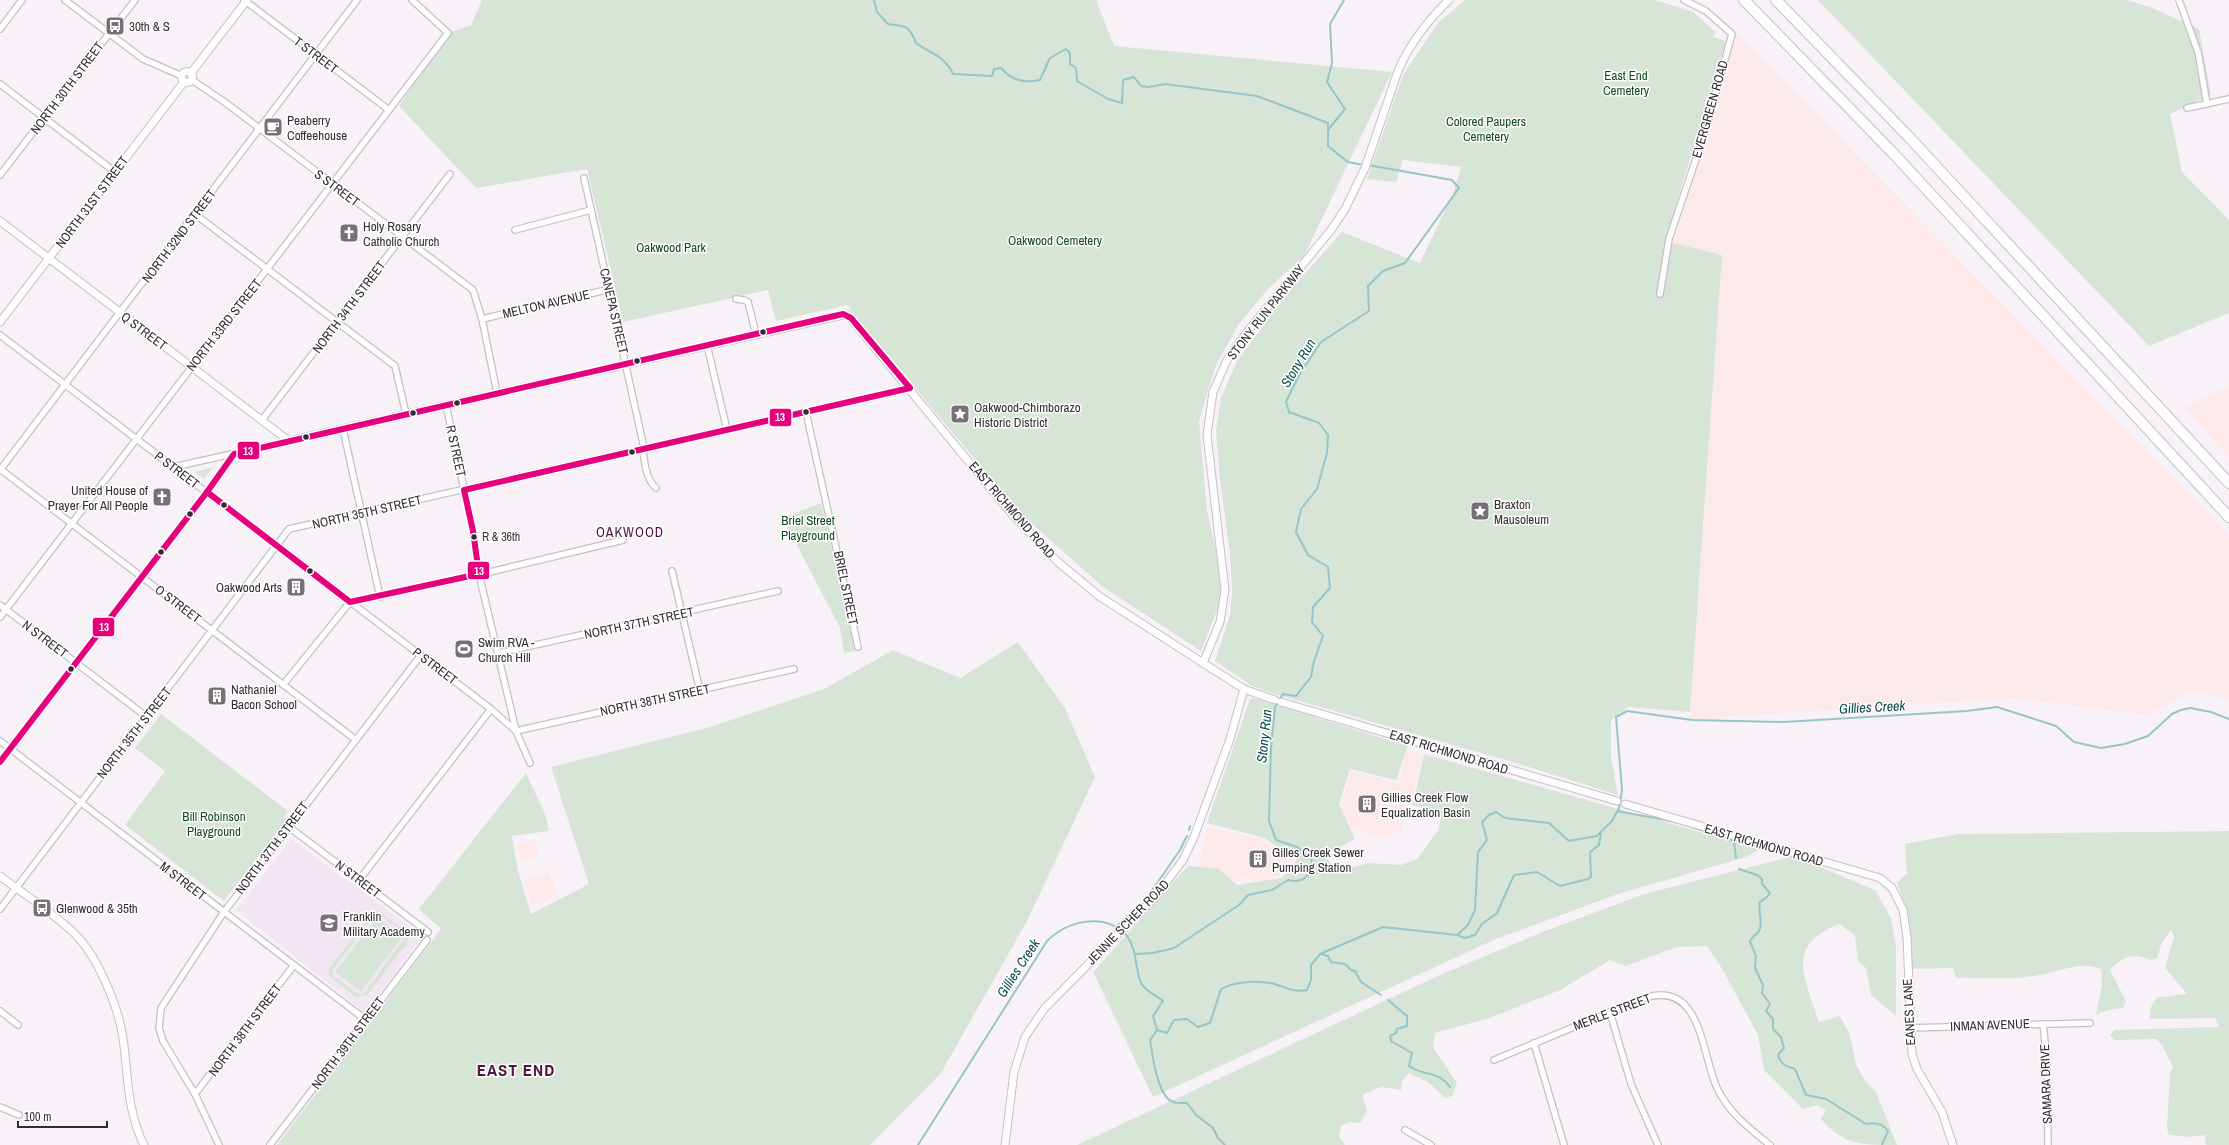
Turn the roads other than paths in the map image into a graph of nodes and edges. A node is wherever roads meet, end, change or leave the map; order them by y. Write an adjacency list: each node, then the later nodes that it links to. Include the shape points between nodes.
1 (22, 0): 14 (street)
2 (65, 0): 15 (street)
3 (135, 0): 15 (street, NORTH 30TH STREET)
4 (245, 0): 16 (street, T STREET); 17 (street)
5 (357, 0): 16 (street, NORTH 32ND STREET)
6 (412, 0): 13 (street)
7 (422, 0): 13 (street)
8 (1449, 0): 89 (street, STONY RUN PARKWAY, via 1418,35 1398,71 1365,168 1345,210 1247,332 1227,360 1213,392 1207,435 1225,590 1220,622)
9 (1684, 0): 39 (street, EVERGREEN ROAD, via 1706,11 1732,34 1705,132 1669,239)
10 (1744, 0): 70 (highway, via 1892,152)
11 (1776, 0): 65 (highway, via 1908,136)
12 (2178, 0): 21 (street, via 2198,52)
13 (418, 5): 23 (street, NORTH 33RD STREET, via 448,33)
14 (0, 29)
15 (109, 34): 18 (street, via 150,63); 24 (street, NORTH 30TH STREET)
16 (316, 54): 23 (street, T STREET); 25 (street, NORTH 32ND STREET)
17 (191, 77): 18 (street, via 187,83); 25 (street, S STREET)
18 (183, 79): 26 (street, NORTH 31ST STREET)
19 (0, 84): 24 (street)
20 (2229, 99): 21 (street)
21 (2207, 104): 22 (street)
22 (2186, 108)
23 (389, 110): 30 (street, NORTH 33RD STREET)
24 (44, 118): 26 (street); 28 (street, NORTH 30TH STREET)
25 (259, 129): 30 (street, S STREET); 32 (street, NORTH 32ND STREET)
26 (115, 172): 36 (street, NORTH 31ST STREET)
27 (450, 174): 35 (street, NORTH 34TH STREET)
28 (0, 175)
29 (584, 178): 31 (street, CANEPA STREET)
30 (332, 184): 35 (street, S STREET); 37 (street, NORTH 33RD STREET)
31 (591, 210): 34 (street); 38 (street, CANEPA STREET)
32 (196, 215): 37 (street); 41 (street, NORTH 32ND STREET)
33 (0, 221): 36 (street, Q STREET)
34 (515, 230)
35 (402, 237): 42 (street, S STREET, via 473,290); 44 (street, NORTH 34TH STREET)
36 (49, 258): 41 (street, Q STREET); 43 (street, NORTH 31ST STREET)
37 (267, 269): 44 (street); 49 (street, NORTH 33RD STREET)
38 (610, 289): 42 (street, MELTON AVENUE); 48 (street, CANEPA STREET)
39 (1660, 294)
40 (736, 300): 45 (street, via 748,302)
41 (121, 313): 49 (street, Q STREET); 50 (street, NORTH 32ND STREET)
42 (482, 319): 52 (street, S STREET)
43 (0, 322)
44 (337, 322): 55 (street, via 395,366); 56 (street, NORTH 34TH STREET)
45 (756, 334): 47 (street); 51 (street, EAST RICHMOND ROAD, via 847,314)
46 (0, 335): 50 (street, P STREET)
47 (707, 345): 48 (street); 58 (street)
48 (626, 364): 52 (street); 61 (street, CANEPA STREET)
49 (192, 367): 56 (street, Q STREET); 59 (street, NORTH 33RD STREET)
50 (65, 385): 59 (street, P STREET); 64 (street, NORTH 32ND STREET)
51 (910, 388): 54 (street, NORTH 35TH STREET); 89 (street, EAST RICHMOND ROAD, via 1011,513 1058,562 1099,596)
52 (498, 394): 53 (street)
53 (446, 405): 55 (street); 67 (street, R STREET)
54 (806, 412): 58 (street, NORTH 35TH STREET); 85 (street, BRIEL STREET)
55 (406, 414): 57 (street)
56 (262, 420): 60 (street, Q STREET)
57 (343, 429): 60 (street); 69 (street)
58 (727, 430): 61 (street, NORTH 35TH STREET)
59 (136, 439): 63 (street, P STREET); 71 (street, NORTH 33RD STREET)
60 (289, 441): 62 (street)
61 (643, 449): 66 (street, CANEPA STREET, via 651,482); 67 (street, NORTH 35TH STREET)
62 (234, 454): 63 (street); 68 (street)
63 (174, 467): 68 (street, P STREET)
64 (0, 469): 71 (street, O STREET)
65 (2229, 483)
66 (656, 488)
67 (464, 490): 69 (street, NORTH 35TH STREET); 75 (street, R STREET, via 474,531)
68 (207, 492): 73 (street, P STREET); 76 (street)
69 (362, 513): 73 (street, NORTH 35TH STREET, via 289,529); 78 (street)
70 (2229, 517)
71 (71, 524): 76 (street, O STREET); 81 (street, NORTH 33RD STREET)
72 (623, 540): 75 (street)
73 (277, 546): 79 (street, P STREET); 84 (street, NORTH 35TH STREET)
74 (672, 571): 82 (street)
75 (480, 574): 78 (street); 86 (street, R STREET)
76 (142, 577): 84 (street, O STREET); 88 (street)
77 (778, 591): 82 (street, NORTH 37TH STREET)
78 (380, 596): 79 (street)
79 (350, 602): 87 (street, P STREET); 91 (street)
80 (0, 605): 81 (street, N STREET)
81 (6, 609): 83 (street, NORTH 33RD STREET); 88 (street, N STREET)
82 (682, 613): 86 (street, NORTH 37TH STREET); 93 (street)
83 (0, 616)
84 (212, 630): 91 (street, O STREET); 95 (street, NORTH 35TH STREET)
85 (858, 647)
86 (499, 653): 96 (street, R STREET)
87 (421, 655): 94 (street, P STREET); 97 (street, NORTH 37TH STREET)
88 (76, 663): 95 (street, N STREET); 99 (street)
89 (1203, 663): 92 (street, EAST RICHMOND ROAD)
90 (794, 669): 93 (street, NORTH 38TH STREET)
91 (283, 685): 97 (street, O STREET)
92 (1244, 689): 102 (street, EAST RICHMOND ROAD); 131 (street, JENNIE SCHER ROAD, via 1230,740 1189,849 1166,884 1044,1009 1025,1037 1014,1072)
93 (700, 691): 96 (street, NORTH 38TH STREET)
94 (491, 709): 96 (street, P STREET); 108 (street)
95 (147, 717): 103 (street, NORTH 35TH STREET)
96 (516, 731): 101 (street, P STREET)
97 (356, 740): 105 (street, NORTH 37TH STREET)
98 (0, 741): 99 (street, M STREET)
99 (10, 749): 100 (street); 103 (street, M STREET)
100 (0, 762)
101 (530, 763)
102 (1617, 801)
103 (80, 802): 109 (street, NORTH 35TH STREET); 111 (street, M STREET)
104 (1625, 804): 107 (street, EAST RICHMOND ROAD)
105 (289, 827): 108 (street, N STREET); 111 (street, NORTH 37TH STREET)
106 (0, 876): 109 (street)
107 (1880, 878): 121 (street, EANES LANE, via 1892,888 1903,910 1907,938)
108 (359, 880): 112 (street, N STREET)
109 (16, 888): 110 (street, NORTH 35TH STREET); 128 (street, via 75,935 96,965 115,1007 122,1036 132,1111)
110 (0, 909)
111 (224, 912): 114 (street, M STREET); 124 (street, NORTH 37TH STREET, via 161,1008 159,1028)
112 (428, 932)
113 (427, 940): 117 (street, NORTH 39TH STREET)
114 (294, 965): 117 (street, M STREET); 124 (street, NORTH 38TH STREET)
115 (0, 1011): 119 (street)
116 (1610, 1012): 122 (street, MERLE STREET); 134 (street, via 1631,1084); 135 (street, MERLE STREET, via 1654,996 1671,997 1683,1004 1691,1011 1697,1022 1712,1076 1725,1102 1740,1120)
117 (366, 1020): 130 (street, NORTH 39TH STREET)
118 (2090, 1023): 120 (street, INMAN AVENUE)
119 (18, 1024)
120 (2043, 1024): 121 (street, INMAN AVENUE); 137 (street, SAMARA DRIVE, via 2047,1058)
121 (1909, 1028): 136 (street, EANES LANE, via 1913,1058 1942,1112)
122 (1534, 1043): 123 (street, MERLE STREET); 133 (street)
123 (1494, 1060)
124 (195, 1094): 129 (street, NORTH 37TH STREET)
125 (0, 1107): 126 (street)
126 (19, 1115)
127 (1405, 1130): 132 (street)
128 (144, 1145)
129 (219, 1145)
130 (270, 1145)
131 (1005, 1145)
132 (1431, 1145)
133 (1564, 1145)
134 (1658, 1145)
135 (1770, 1145)
136 (1953, 1145)
137 (2048, 1145)

